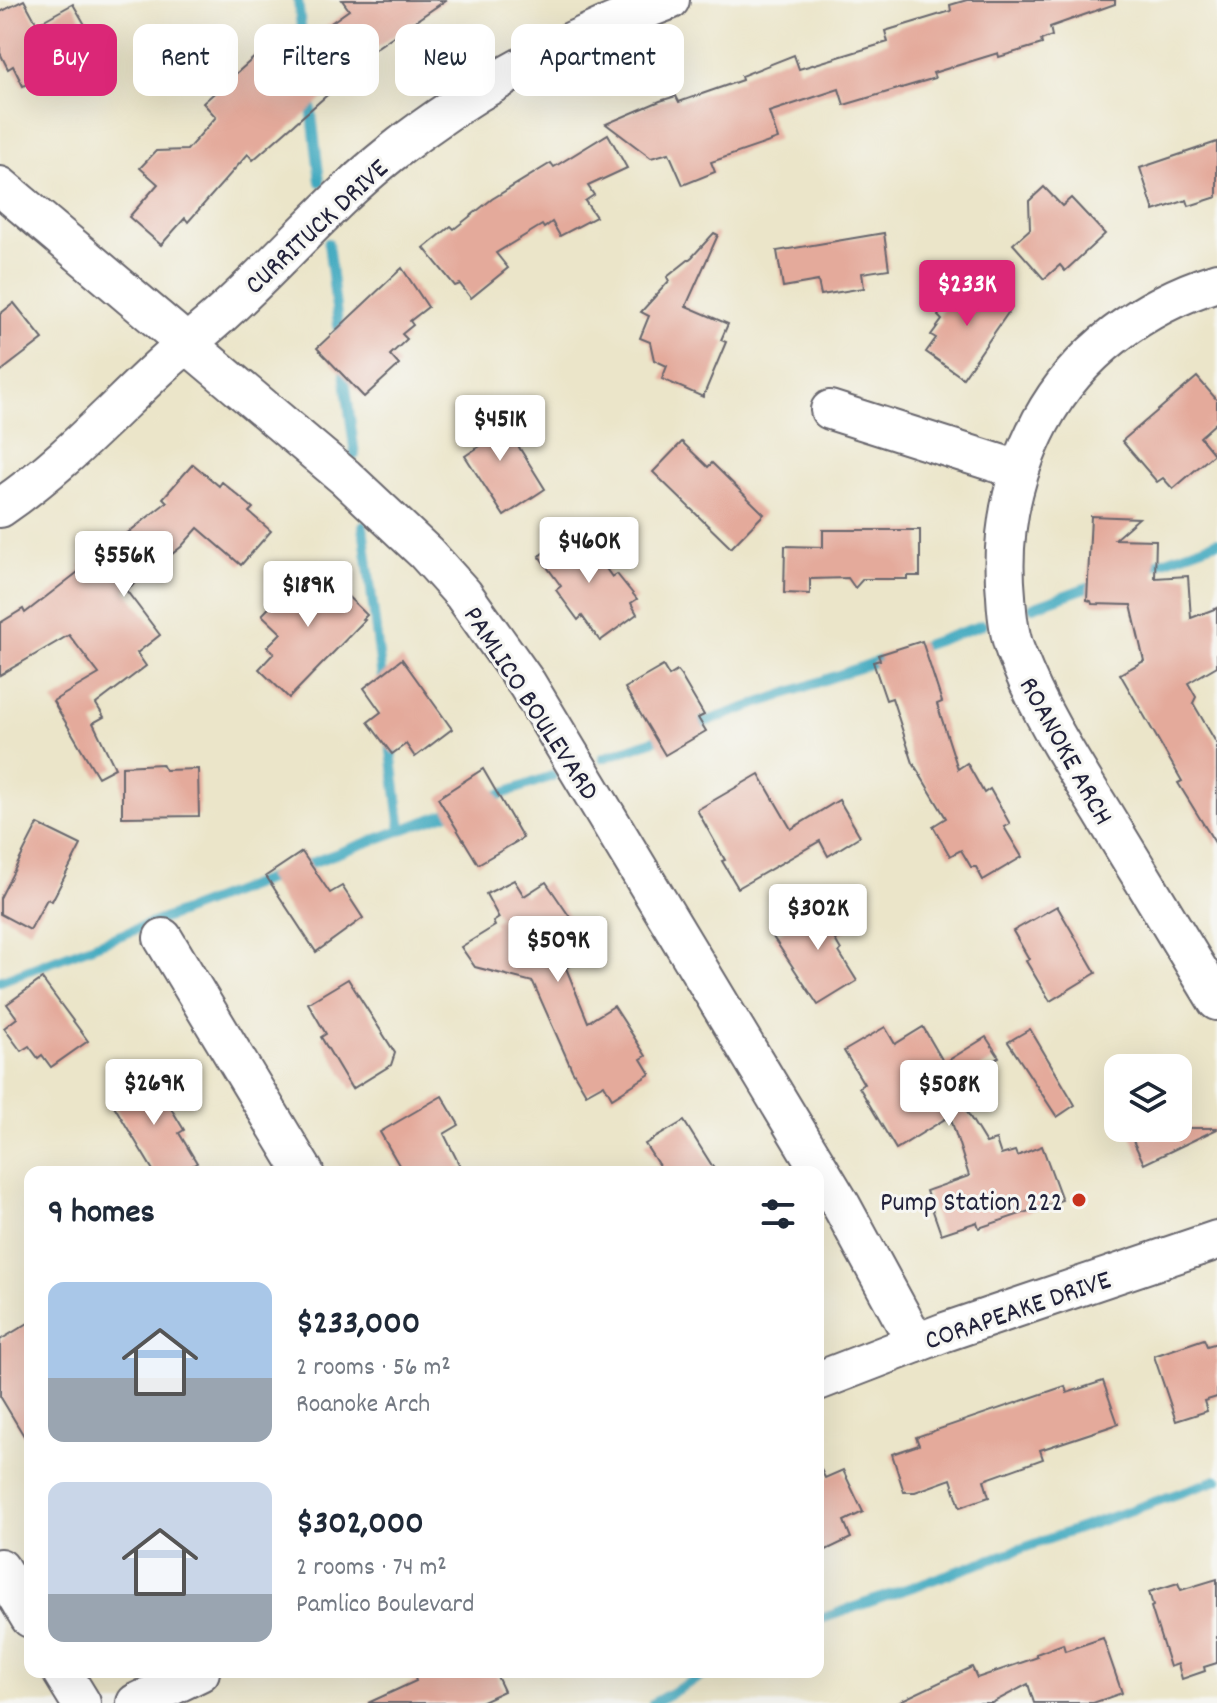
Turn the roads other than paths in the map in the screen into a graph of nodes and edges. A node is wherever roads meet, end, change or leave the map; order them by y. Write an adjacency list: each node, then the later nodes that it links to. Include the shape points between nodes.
1 (670, 0): 4 (street, CURRITUCK DRIVE, via 561,46 473,95 368,173)
2 (0, 186): 4 (street, PAMLICO BOULEVARD)
3 (1217, 282): 6 (street, ROANOKE ARCH, via 1151,309 1083,363 1051,403)
4 (186, 343): 7 (street, CURRITUCK DRIVE, via 99,428); 11 (street, PAMLICO BOULEVARD, via 345,477 463,594 536,698)
5 (830, 410): 6 (street)
6 (1019, 470): 9 (street, ROANOKE ARCH, via 1003,567 1015,653 1044,716)
7 (0, 508)
8 (163, 938): 10 (street)
9 (1217, 1001)
10 (300, 1166)
11 (818, 1166)
12 (824, 1177): 14 (street, PAMLICO BOULEVARD)
13 (1217, 1240): 14 (street, CORAPEAKE DRIVE)
14 (916, 1343): 15 (street, CORAPEAKE DRIVE)
15 (824, 1379)
16 (0, 1568): 17 (street)
17 (24, 1608)
18 (66, 1678): 20 (street)
19 (188, 1678): 21 (street)
20 (81, 1703)
21 (136, 1703)

